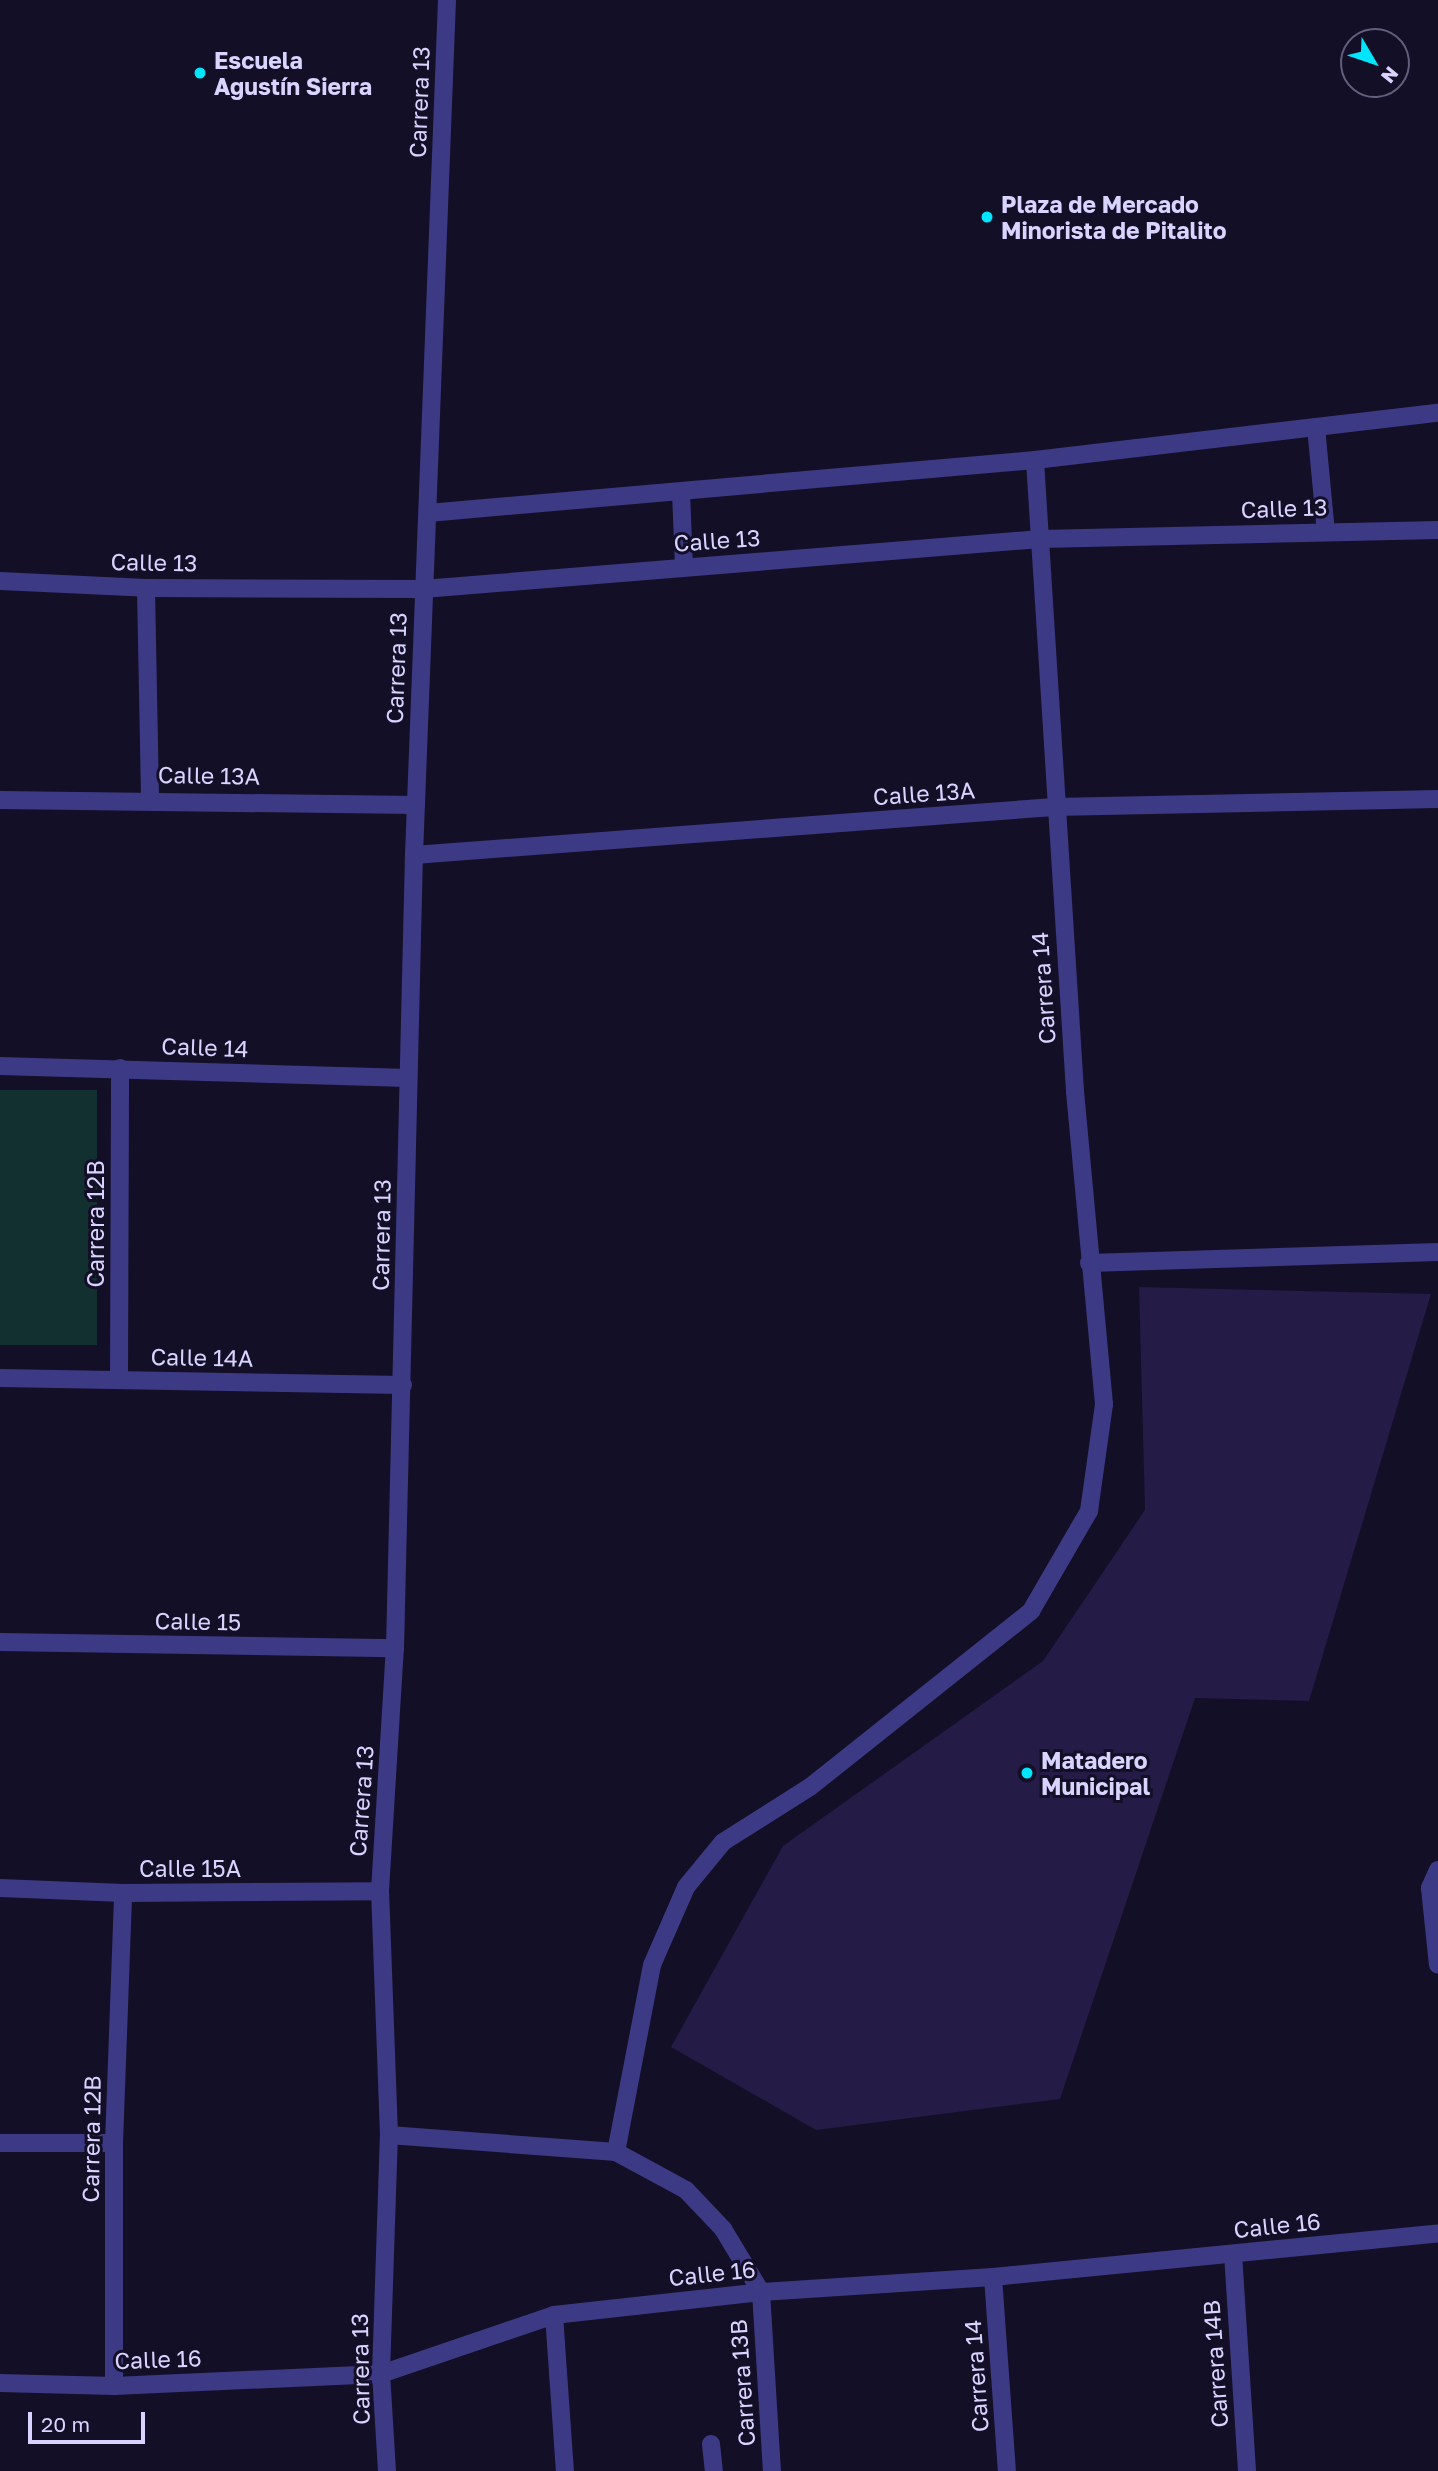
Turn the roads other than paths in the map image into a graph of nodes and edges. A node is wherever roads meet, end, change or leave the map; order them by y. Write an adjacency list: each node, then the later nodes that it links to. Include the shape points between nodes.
1 (447, 0): 6 (street, Carrera 13)
2 (1438, 413): 3 (street)
3 (1316, 427): 4 (street); 8 (street)
4 (1035, 460): 5 (street); 9 (street, Carrera 14)
5 (681, 492): 6 (street); 10 (street)
6 (428, 513): 13 (street, Carrera 13)
7 (1438, 530): 8 (street, Calle 13)
8 (1326, 532): 9 (street, Calle 13)
9 (1041, 540): 10 (street, Calle 13); 18 (street, Carrera 14)
10 (684, 567): 13 (street, Calle 13)
11 (0, 581): 12 (street, Calle 13)
12 (146, 587): 13 (street, Calle 13); 14 (street)
13 (423, 589): 17 (street, Carrera 13)
14 (150, 798): 16 (street, Calle 13A); 17 (street, Calle 13A)
15 (1438, 799): 18 (street, Calle 13A)
16 (0, 800)
17 (416, 805): 19 (street, Carrera 13)
18 (1054, 807): 19 (street, Calle 13A); 24 (street, Carrera 14)
19 (414, 855): 22 (street, Carrera 13)
20 (0, 1066): 21 (street, Calle 14)
21 (120, 1068): 22 (street, Calle 14); 26 (street, Carrera 12B)
22 (408, 1078): 27 (street, Carrera 13)
23 (1438, 1252): 24 (street)
24 (1089, 1263): 38 (street, Carrera 14, via 1104,1404 1089,1511 1031,1611 810,1787 723,1842 686,1887 652,1965)
25 (0, 1378): 26 (street, Calle 14A)
26 (119, 1379): 27 (street, Calle 14A)
27 (403, 1385): 29 (street, Carrera 13)
28 (0, 1642): 29 (street, Calle 15)
29 (395, 1648): 32 (street, Carrera 13)
30 (1438, 1870): 34 (street, via 1430,1888)
31 (0, 1888): 33 (street, Calle 15A)
32 (380, 1891): 33 (street, Calle 15A); 35 (street, Carrera 13)
33 (123, 1893): 37 (street, Carrera 12B)
34 (1438, 1965)
35 (389, 2134): 38 (street); 44 (street, Carrera 13)
36 (0, 2143): 37 (street)
37 (114, 2143): 46 (street, Carrera 12B)
38 (616, 2152): 42 (street, via 687,2190 723,2229)
39 (1438, 2233): 40 (street, Calle 16)
40 (1233, 2254): 41 (street, Calle 16); 53 (street, Carrera 14B)
41 (993, 2277): 42 (street, Calle 16); 52 (street, Carrera 14)
42 (761, 2292): 43 (street, Calle 16); 51 (street, Carrera 13B)
43 (554, 2315): 44 (street, Calle 16); 49 (street)
44 (381, 2374): 46 (street, Calle 16); 48 (street, Carrera 13)
45 (0, 2383): 46 (street, Calle 16)
46 (114, 2386)
47 (711, 2444): 50 (street)
48 (387, 2471)
49 (565, 2471)
50 (714, 2471)
51 (772, 2471)
52 (1007, 2471)
53 (1247, 2471)

